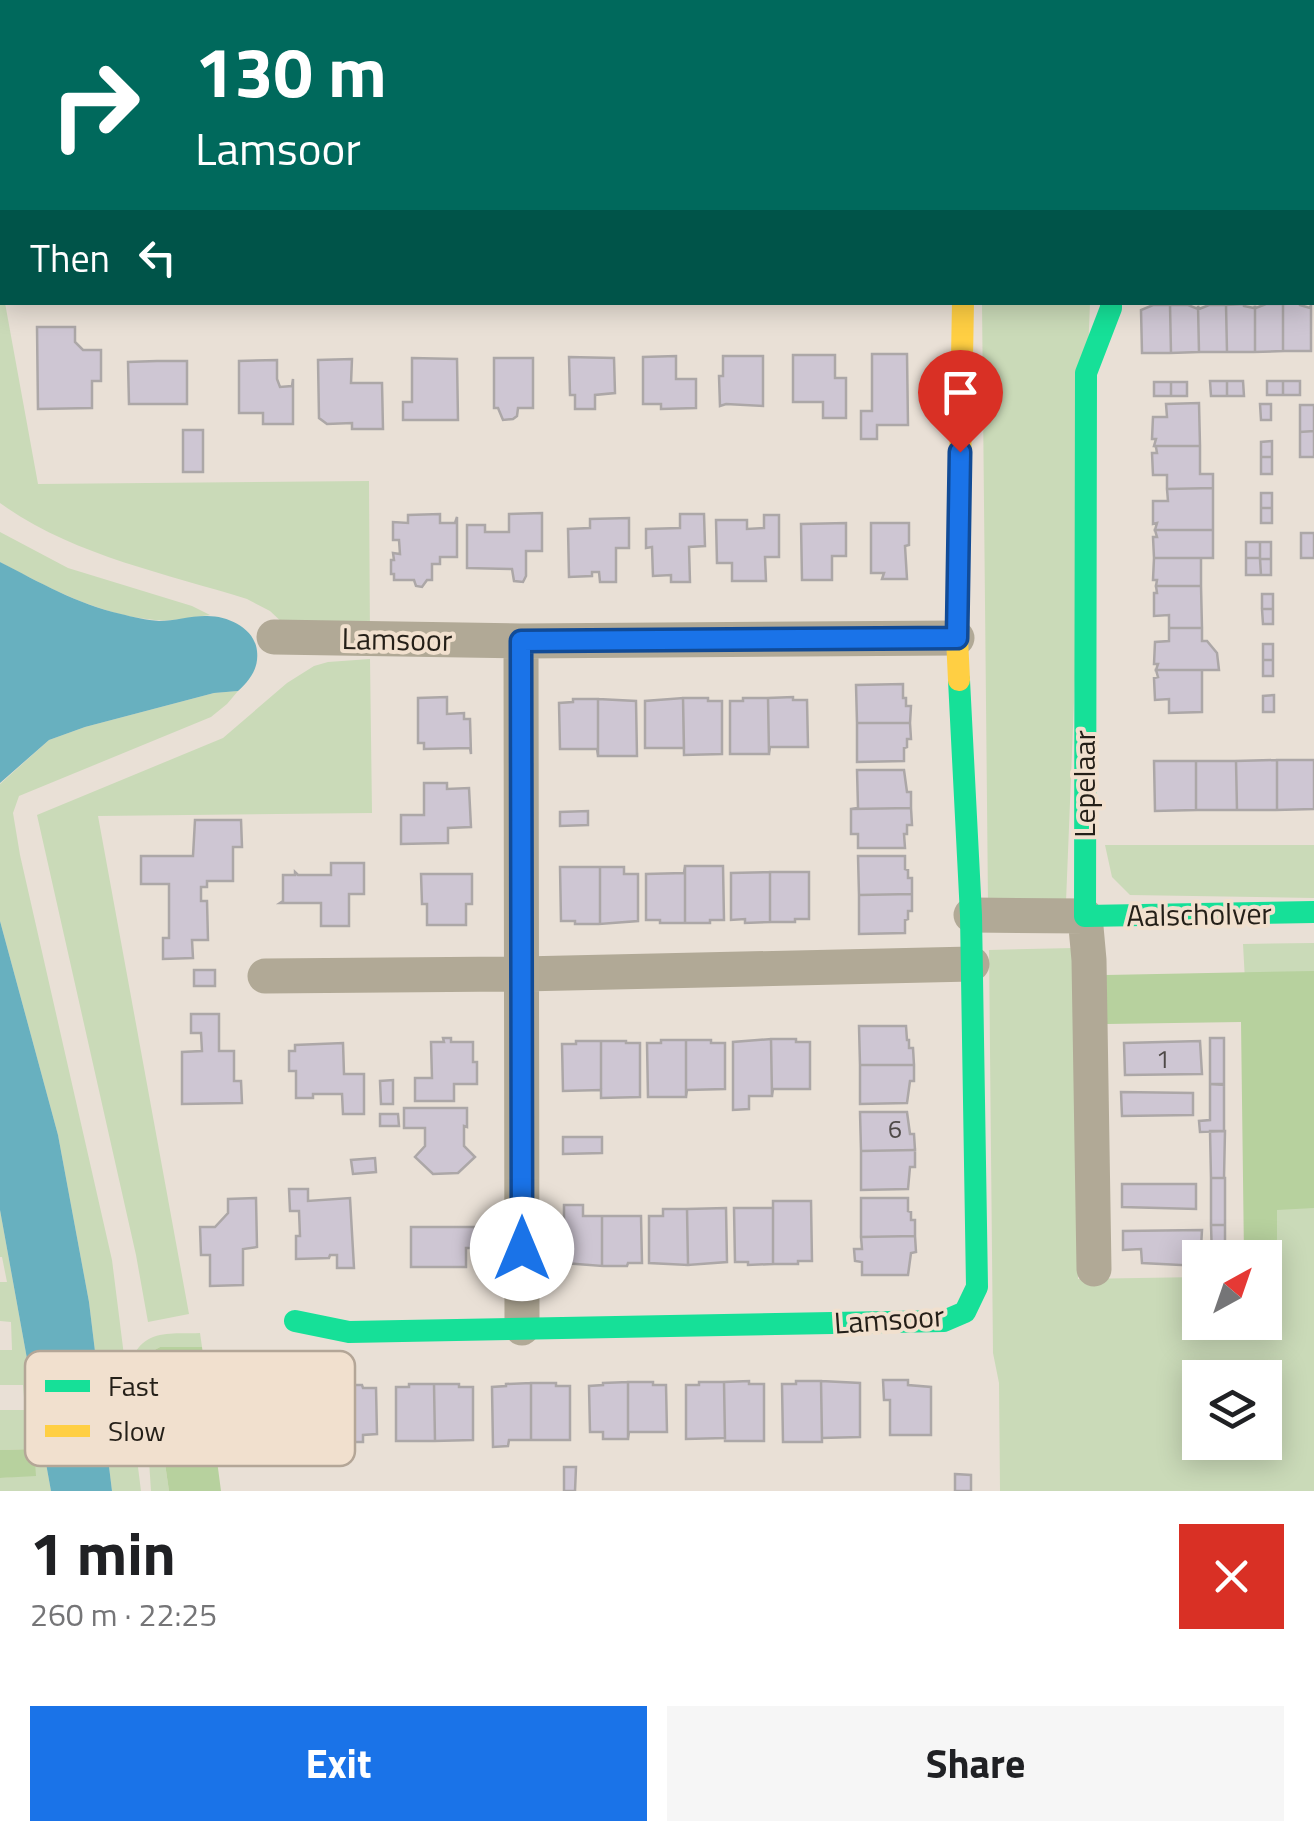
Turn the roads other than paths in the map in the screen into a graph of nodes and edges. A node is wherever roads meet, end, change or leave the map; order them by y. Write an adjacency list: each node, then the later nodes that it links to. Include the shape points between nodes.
1 (963, 305): 4 (street, Lamsoor)
2 (1110, 305): 8 (street, Lepelaar, via 1086,373)
3 (274, 637): 5 (street, Lamsoor)
4 (957, 638): 5 (street, Lamsoor); 7 (street, Lamsoor)
5 (521, 641): 10 (street)
6 (1314, 912): 8 (street, Aalscholver)
7 (970, 915): 8 (street); 9 (street, Lamsoor)
8 (1085, 916): 12 (street, Lepelaar)
9 (972, 964): 10 (street); 14 (street, Lamsoor, via 977,1288 965,1312 944,1321)
10 (522, 974): 11 (street); 14 (street)
11 (265, 976)
12 (1094, 1269)
13 (295, 1320): 14 (street, Lamsoor, via 349,1332)
14 (522, 1328)

